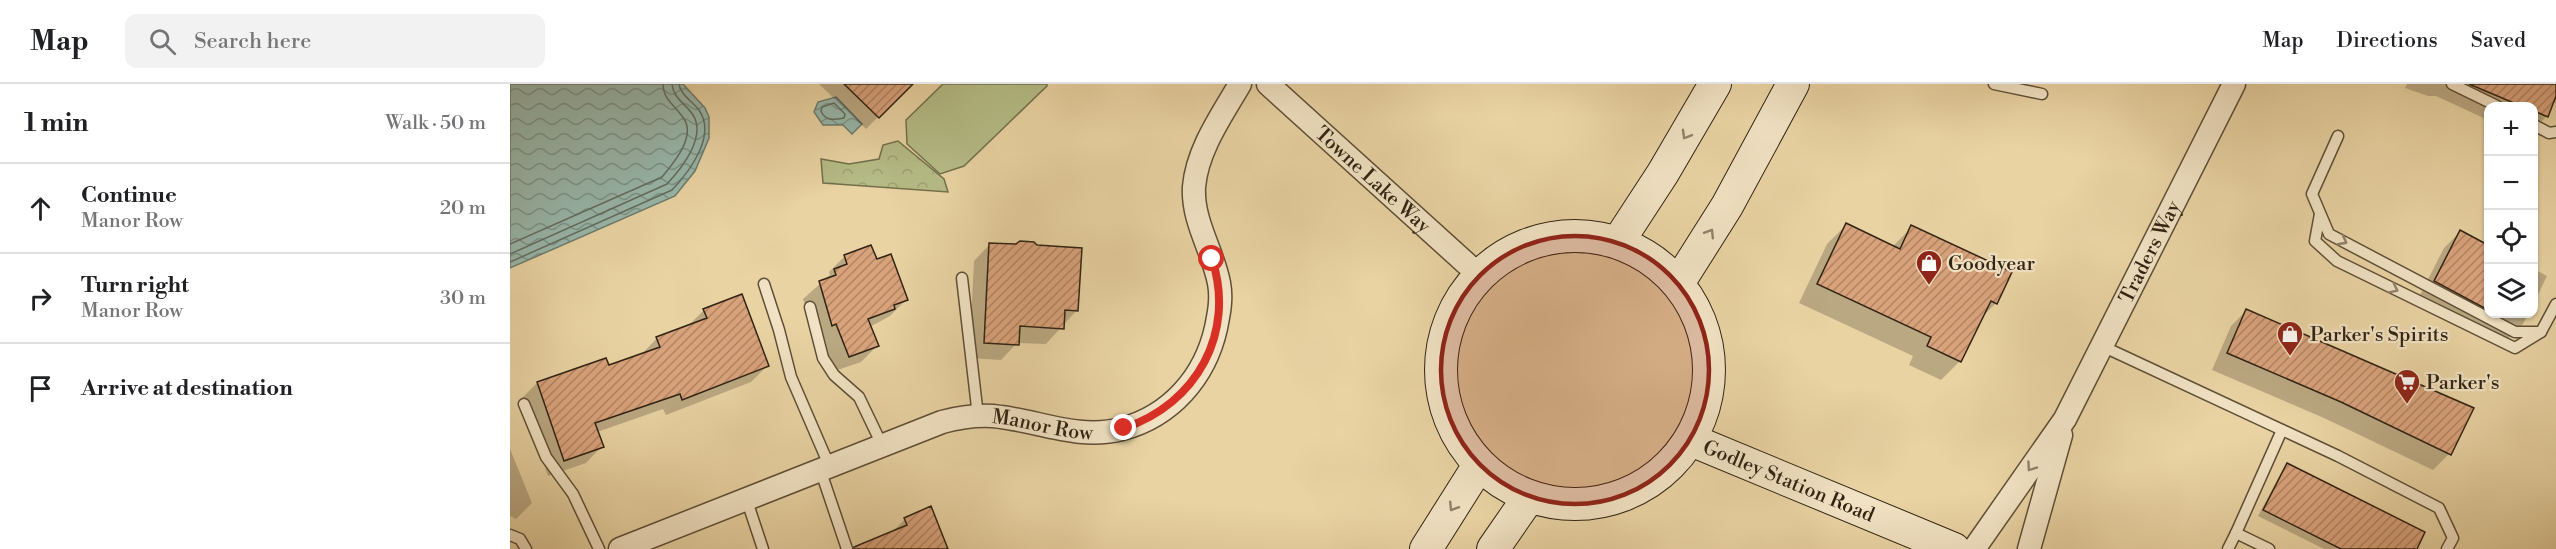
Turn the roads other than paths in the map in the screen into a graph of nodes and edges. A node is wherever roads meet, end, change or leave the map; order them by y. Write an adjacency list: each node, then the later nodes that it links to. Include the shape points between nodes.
1 (1240, 84): 24 (street, Manor Row, via 1204,150 1196,173 1197,214 1217,274 1221,300 1211,347 1192,382 1177,399 1151,417 1113,431 1083,433)
2 (1268, 84): 15 (street, Towne Lake Way)
3 (1715, 84): 14 (street, one-way to 14)
4 (1793, 84): 17 (street, one-way to 4, via 1727,206)
5 (1994, 84): 8 (lane)
6 (2234, 84): 22 (street, Traders Way)
7 (2452, 84): 9 (lane)
8 (2042, 94)
9 (2489, 102)
10 (2538, 127): 11 (lane)
11 (2556, 132)
12 (2338, 136): 13 (lane, via 2312,194)
13 (2320, 213): 21 (lane, one-way to 21, via 2329,234 2515,332); 21 (lane, one-way to 21, via 2315,241 2337,261 2515,348)
14 (1618, 242): 15 (street, via 1581,235 1544,239 1509,252); 17 (street, via 1651,258)
15 (1479, 275): 29 (street, via 1458,303 1444,335 1440,370 1444,404 1458,437)
16 (962, 278): 24 (lane)
17 (1678, 282): 27 (street, via 1701,318 1710,359 1707,401)
18 (764, 284): 30 (lane, via 791,377)
19 (2556, 304): 21 (lane)
20 (810, 307): 28 (lane, via 824,358 834,375 859,397)
21 (2541, 332)
22 (2102, 345): 25 (street, Traders Way); 26 (lane)
23 (524, 404): 36 (lane, via 546,456 573,494)
24 (978, 416): 28 (street, Manor Row, via 942,422)
25 (2065, 419): 43 (street, Traders Way, one-way to 43); 44 (street, Traders Way)
26 (2282, 430): 33 (lane); 47 (lane, via 2439,508 2452,538)
27 (1691, 440): 31 (street, via 1661,475 1621,497 1575,505); 42 (street, Godley Station Road)
28 (882, 445): 30 (street, Manor Row)
29 (1479, 465): 31 (street); 40 (street, one-way to 40)
30 (825, 467): 32 (street, Manor Row); 39 (lane)
31 (1529, 497): 41 (street)
32 (746, 498): 37 (street, Manor Row); 38 (lane)
33 (2236, 533): 45 (lane); 46 (lane)
34 (510, 535): 35 (lane, via 520,539)
35 (526, 549)
36 (599, 549)
37 (620, 549)
38 (763, 549)
39 (847, 549)
40 (1426, 549)
41 (1493, 549)
42 (1954, 549)
43 (1974, 549)
44 (2029, 549)
45 (2228, 549)
46 (2269, 549)
47 (2447, 549)

